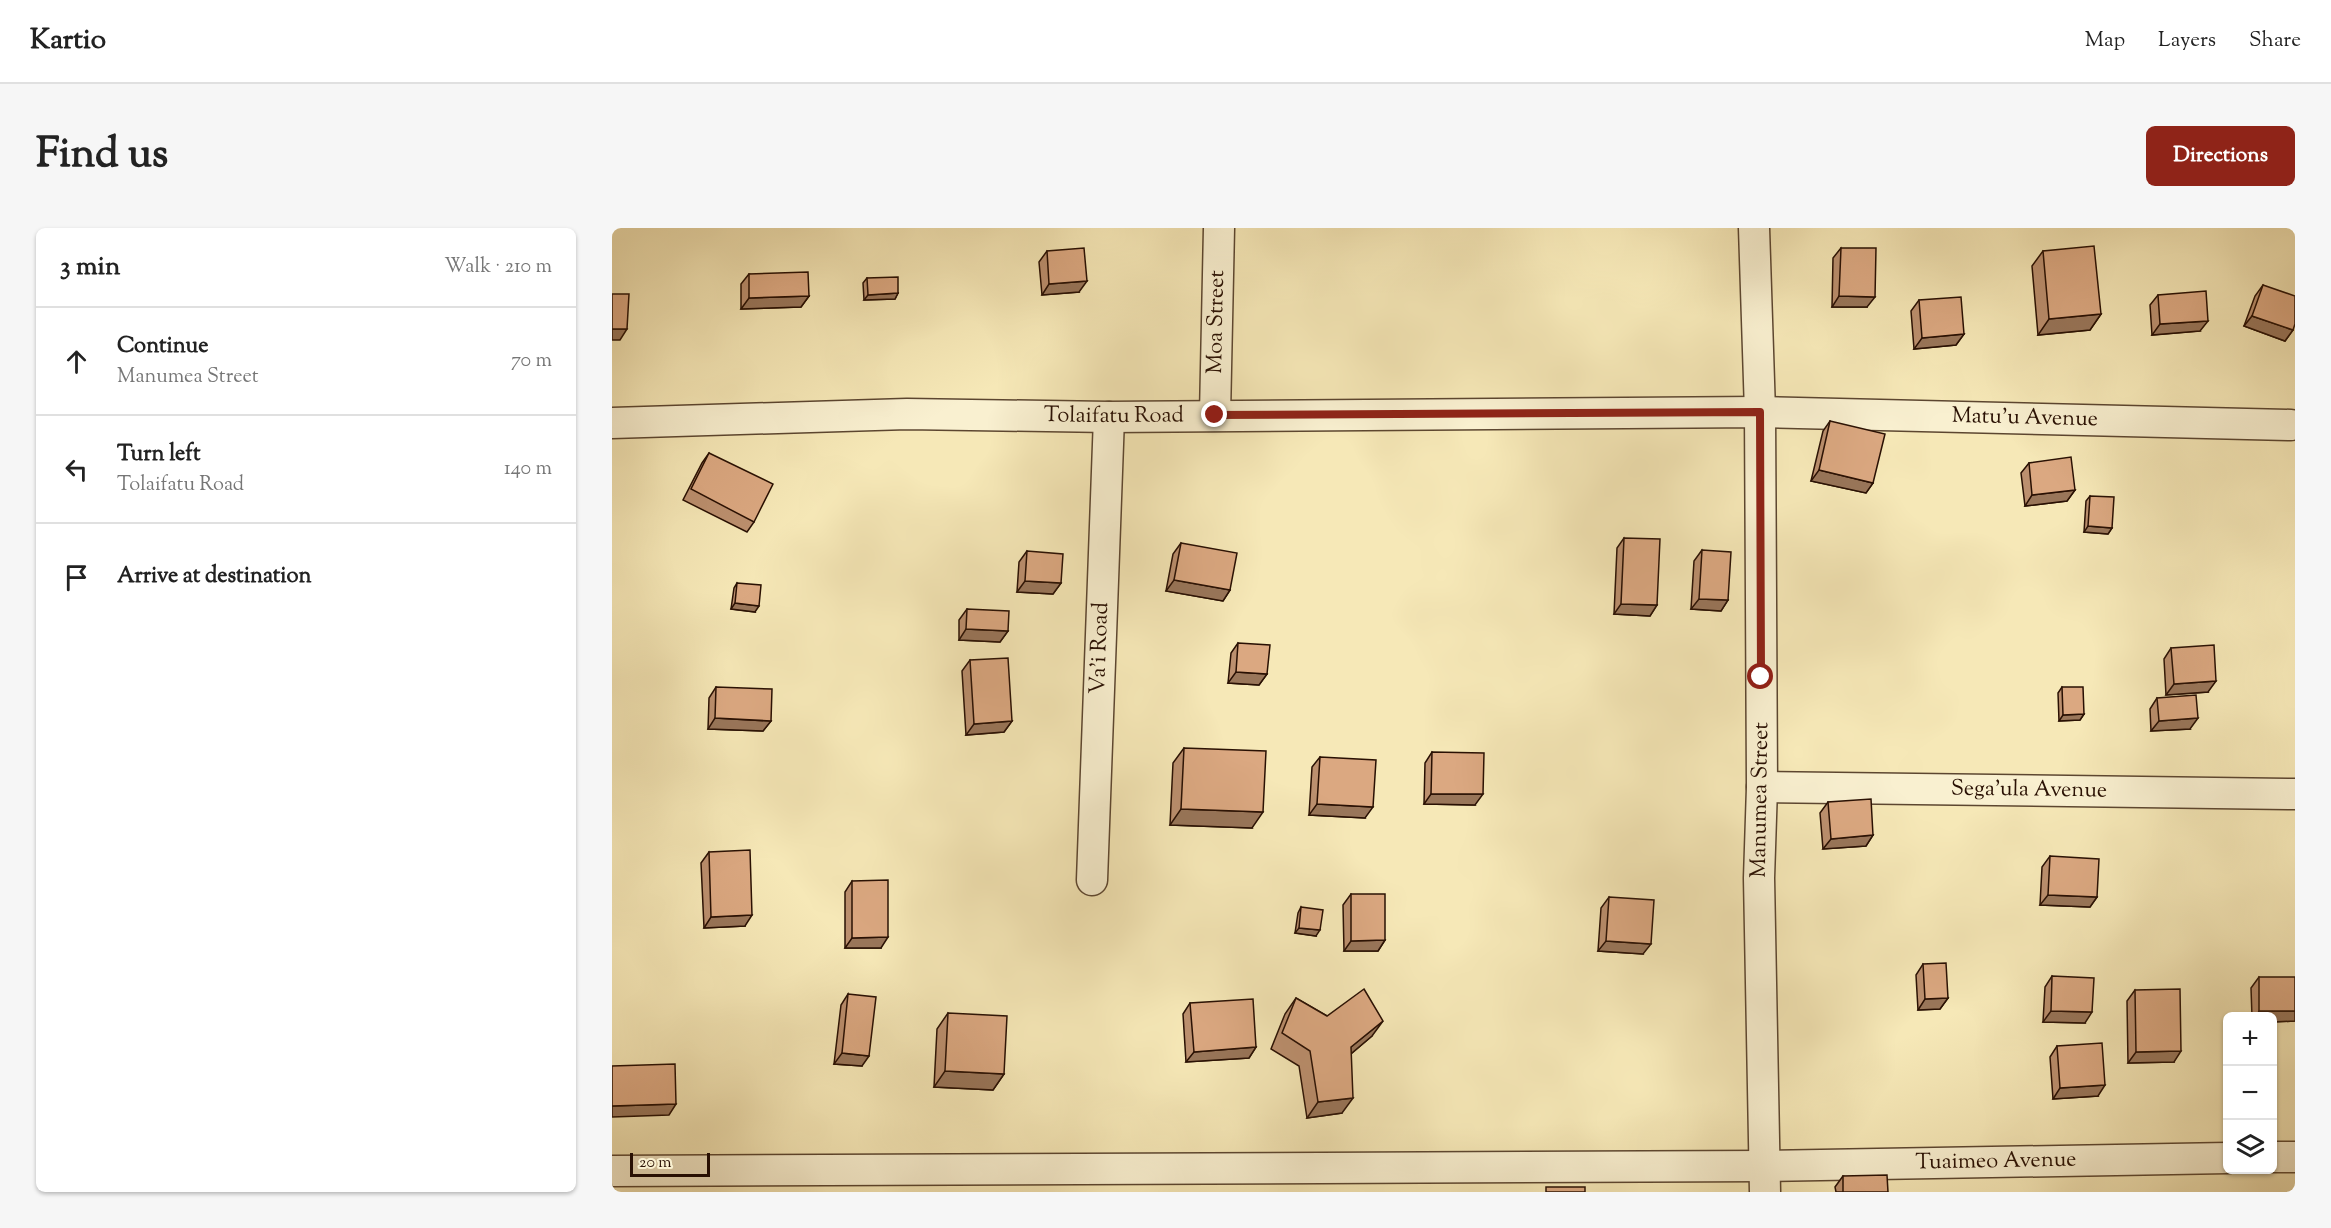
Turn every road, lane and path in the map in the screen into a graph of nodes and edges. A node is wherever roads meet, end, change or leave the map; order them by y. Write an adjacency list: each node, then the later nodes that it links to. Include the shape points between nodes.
1 (1219, 228): 4 (street, Moa Street)
2 (1754, 228): 3 (street, Manumea Street)
3 (1760, 412): 4 (street, Tolaifatu Road); 7 (street, Matu'u Avenue); 8 (street, Manumea Street)
4 (1215, 415): 5 (street, Tolaifatu Road)
5 (1108, 417): 6 (street, Tolaifatu Road, via 907,414); 10 (street, Va'i Road)
6 (612, 423)
7 (2290, 425)
8 (1762, 787): 9 (street, Sega'ula Avenue); 15 (street, Manumea Street, via 1759,878)
9 (2295, 795)
10 (1092, 880)
11 (2277, 1157): 12 (street)
12 (2295, 1157)
13 (2223, 1158): 15 (street, Tuaimeo Avenue)
14 (612, 1171): 15 (street, Tuaimeo Avenue)
15 (1765, 1179)

